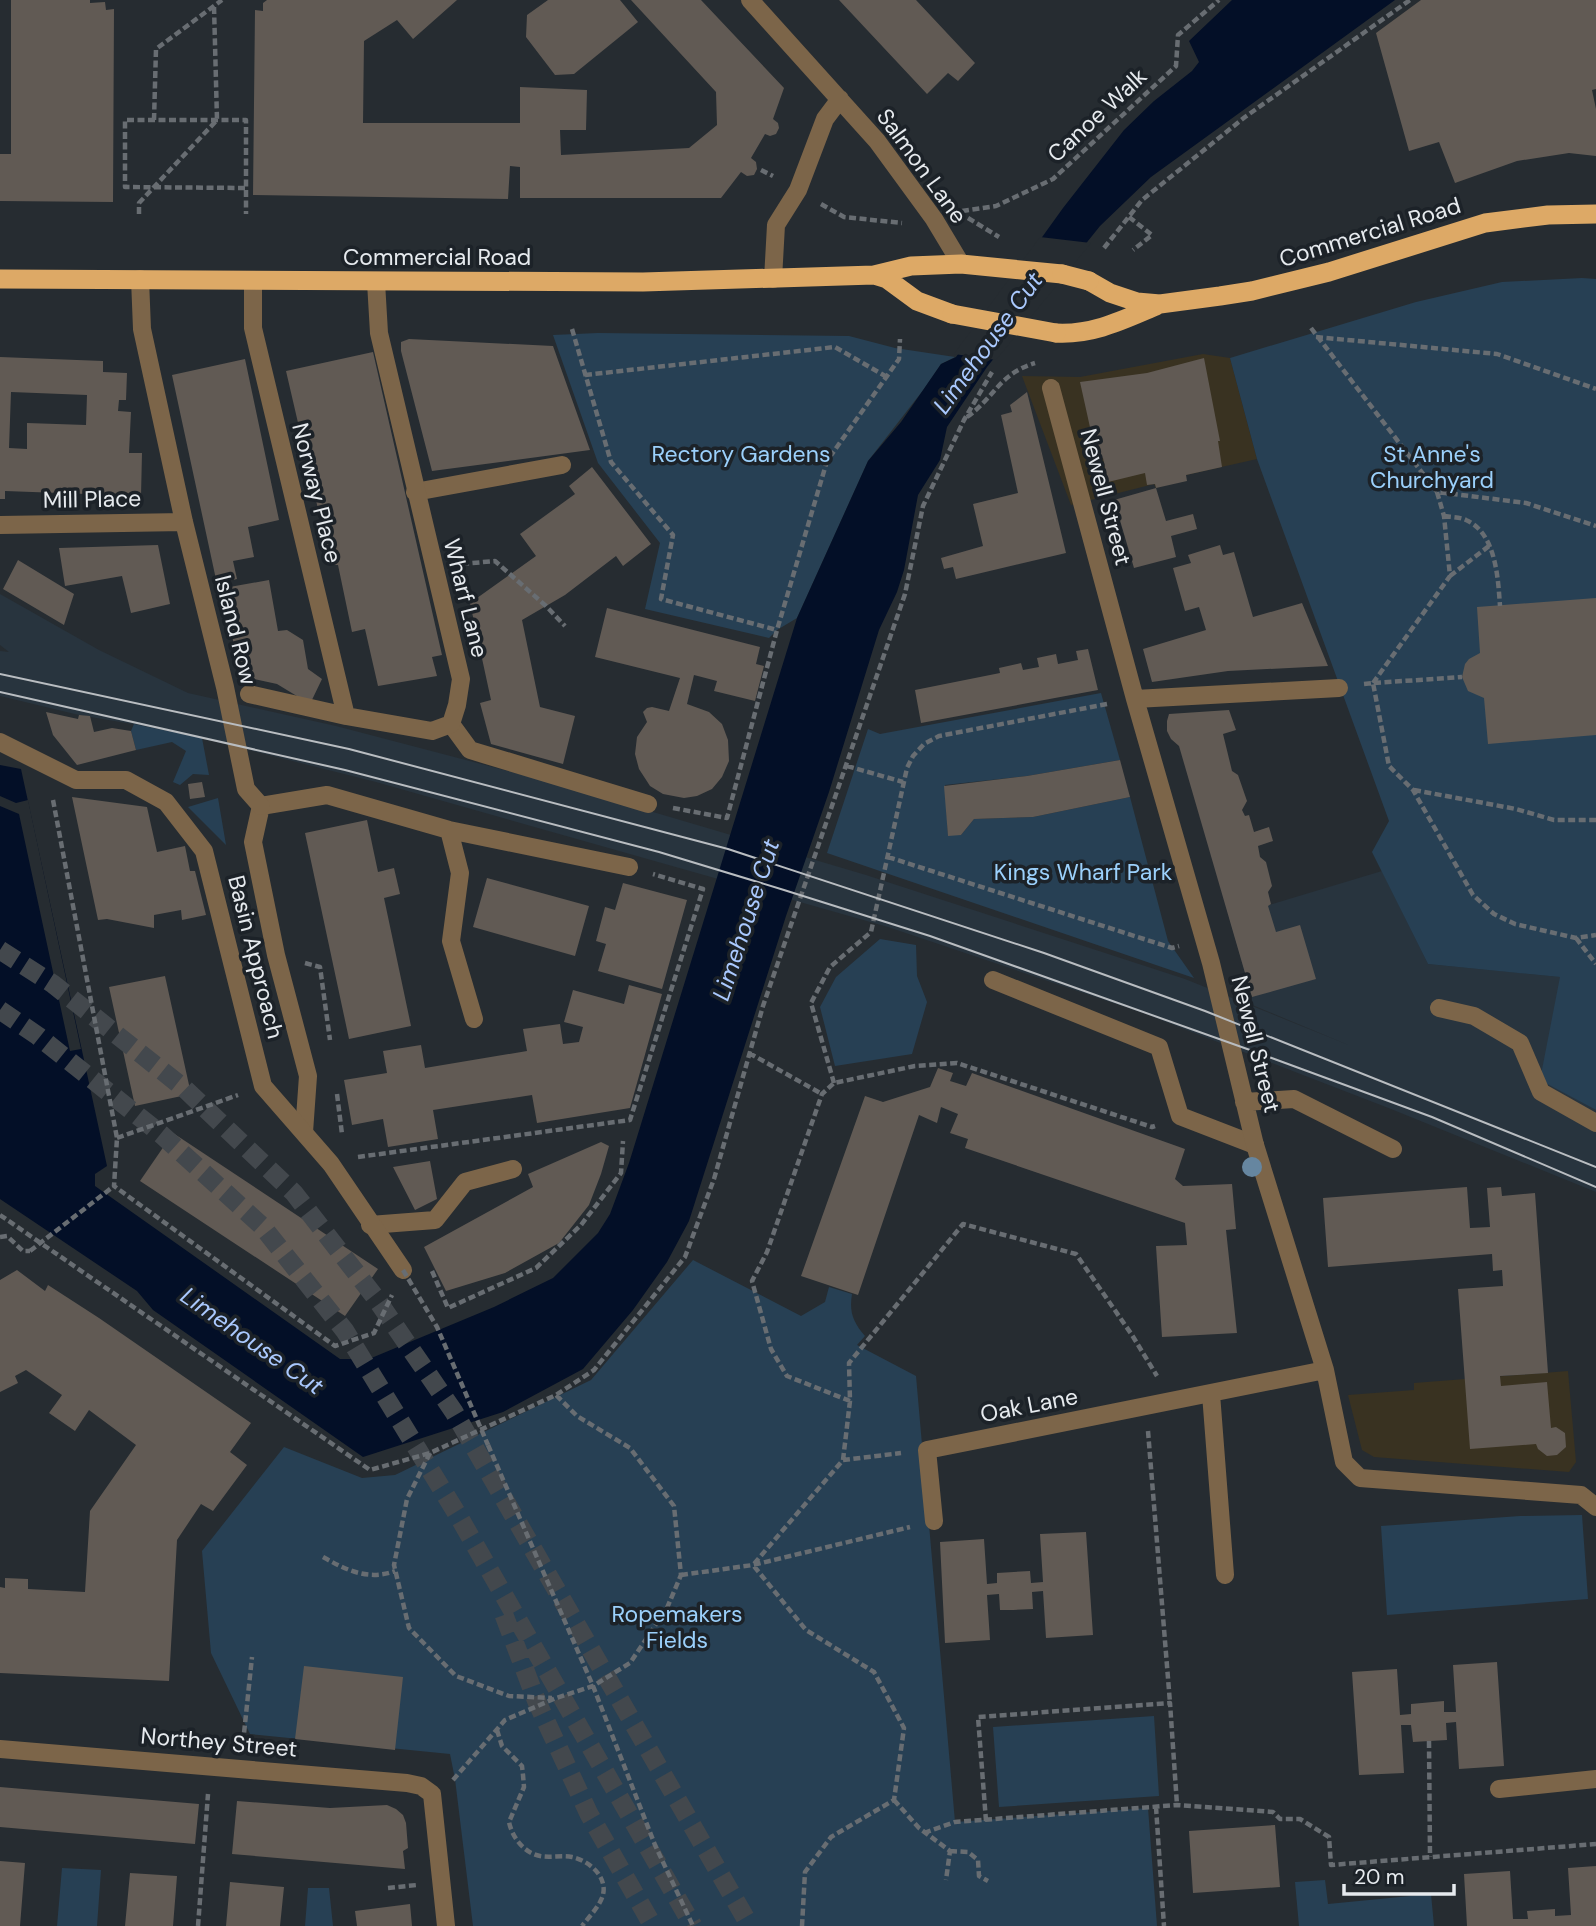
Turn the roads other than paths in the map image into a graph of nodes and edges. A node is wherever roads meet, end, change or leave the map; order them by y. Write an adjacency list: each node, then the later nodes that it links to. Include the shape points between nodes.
1 (750, 0): 2 (street, Salmon Lane)
2 (840, 99): 4 (street, Salmon Lane, via 877,141); 8 (street, via 825,119 798,190 776,225)
3 (1596, 214): 11 (highway, Commercial Road, via 1485,223 1288,283)
4 (961, 264): 5 (highway, Commercial Road, via 911,266); 11 (highway, Commercial Road, bridge, via 1062,275 1089,281 1137,302)
5 (874, 275): 8 (highway, Commercial Road); 11 (highway, Commercial Road, bridge, via 917,301 952,314 1056,333 1102,328)
6 (0, 279): 7 (highway, Commercial Road)
7 (139, 279): 9 (highway, Commercial Road); 15 (street, Island Row, via 142,329)
8 (773, 279): 10 (highway, Commercial Road)
9 (253, 281): 10 (highway, Commercial Road); 20 (street, Norway Place, via 253,328)
10 (376, 282): 14 (street, Wharf Lane, via 379,333)
11 (1160, 304)
12 (1051, 388): 19 (street, Newell Street)
13 (562, 465): 14 (street)
14 (415, 492): 21 (street, Wharf Lane, via 461,679)
15 (184, 522): 16 (street, Mill Place); 24 (street, Island Row, via 246,789)
16 (0, 525)
17 (1339, 688): 19 (street)
18 (249, 694): 20 (street)
19 (1135, 699): 30 (street, Newell Street, via 1204,939)
20 (346, 716): 21 (street, via 432,731)
21 (451, 724): 23 (street, via 470,750)
22 (0, 742): 32 (street, Basin Approach, via 76,780 126,780 166,802 204,851 263,1086)
23 (648, 804)
24 (261, 806): 25 (street, via 327,795); 32 (street, via 253,842 276,956 308,1076)
25 (449, 830): 26 (street); 29 (street, via 460,873 452,941)
26 (629, 867)
27 (993, 980): 33 (street, via 1159,1046 1180,1116)
28 (1438, 1008): 31 (street, via 1474,1016 1520,1043 1541,1092)
29 (474, 1019)
30 (1244, 1102): 33 (street, Newell Street); 34 (street, via 1294,1099)
31 (1596, 1123)
32 (304, 1132): 36 (street, Basin Approach)
33 (1255, 1145): 38 (street, Newell Street)
34 (1393, 1149)
35 (513, 1169): 36 (street, via 465,1182 435,1220)
36 (370, 1225): 37 (street, Basin Approach)
37 (403, 1270)
38 (1325, 1370): 39 (street, Oak Lane); 40 (street, Newell Street, via 1344,1462 1360,1478 1581,1495)
39 (1211, 1394): 41 (street, Oak Lane, via 927,1450); 42 (street)
40 (1595, 1502)
41 (934, 1521)
42 (1225, 1575)
43 (0, 1749): 46 (street, Northey Street, via 421,1786 432,1794)
44 (1596, 1779): 45 (street)
45 (1499, 1789)
46 (446, 1926)

